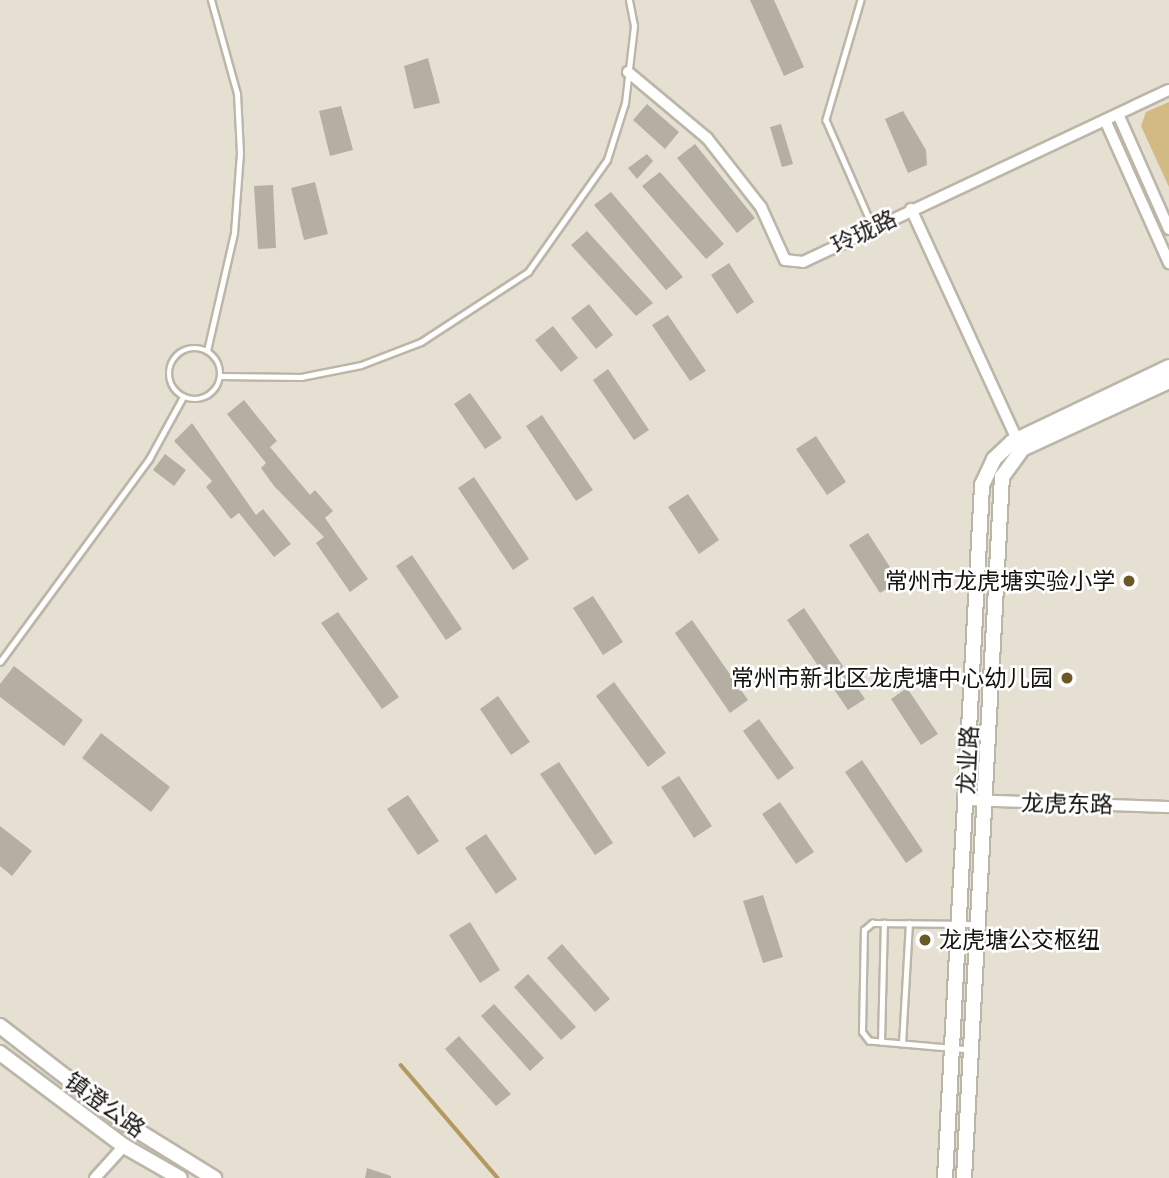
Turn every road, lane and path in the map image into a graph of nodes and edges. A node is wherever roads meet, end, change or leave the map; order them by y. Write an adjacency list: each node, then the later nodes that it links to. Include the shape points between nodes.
1 (211, 0): 12 (lane, via 237,94 240,153 230,257)
2 (629, 0): 4 (lane)
3 (861, 0): 9 (lane, via 826,120)
4 (628, 72): 9 (street, 玲珑路, via 740,174 785,260 803,262); 14 (lane, via 625,103 601,170 528,272 480,309 362,365 301,377)
5 (1169, 90): 6 (street, 玲珑路)
6 (1118, 114): 7 (street, 玲珑路); 10 (street)
7 (1105, 120): 8 (street, 玲珑路); 11 (street)
8 (911, 209): 9 (street, 玲珑路); 17 (street)
9 (873, 227)
10 (1169, 229)
11 (1169, 263)
12 (207, 351): 14 (lane); 16 (lane, via 192,348 174,359 169,380)
13 (1169, 367): 17 (street, 龙业路)
14 (221, 376): 16 (lane, via 203,399)
15 (1169, 381): 17 (street, 龙业路)
16 (183, 397): 18 (lane, via 149,458)
17 (1019, 444): 19 (street, 龙业路, via 994,459 982,485); 20 (street, 龙业路, via 1002,477)
18 (0, 662)
19 (966, 800): 20 (street, 龙虎东路); 24 (street, 龙业路)
20 (982, 802): 21 (street, 龙虎东路); 25 (street, 龙业路)
21 (1169, 807)
22 (884, 923): 23 (lane); 27 (lane); 27 (lane, via 864,930 862,1032 869,1041)
23 (909, 923): 24 (lane); 28 (lane)
24 (960, 924): 25 (lane); 29 (street, 龙业路)
25 (976, 924): 30 (street, 龙业路)
26 (0, 1026): 35 (street, 镇澄公路, via 125,1123)
27 (881, 1042): 28 (lane)
28 (902, 1044): 29 (lane)
29 (954, 1049): 30 (lane); 36 (street, 龙业路)
30 (970, 1050): 37 (street, 龙业路)
31 (0, 1053): 32 (street, 镇澄公路)
32 (124, 1146): 33 (street); 34 (street, 镇澄公路)
33 (95, 1178)
34 (180, 1178)
35 (214, 1178)
36 (945, 1178)
37 (964, 1178)

